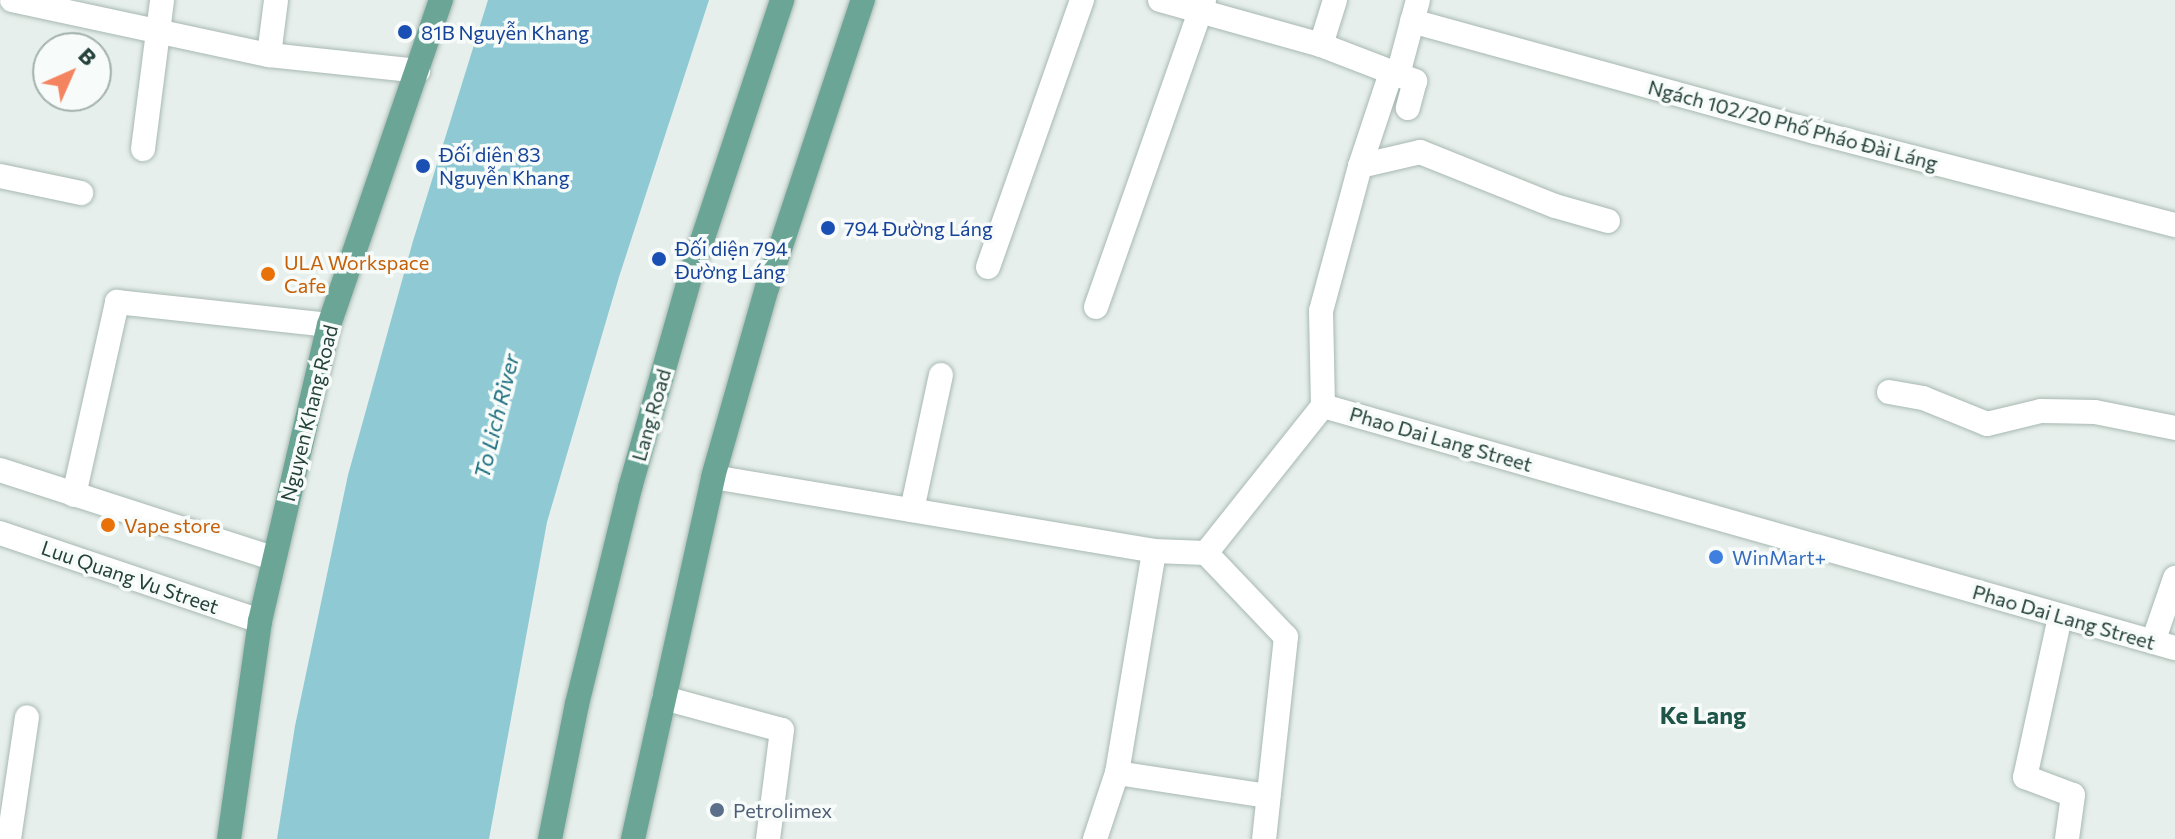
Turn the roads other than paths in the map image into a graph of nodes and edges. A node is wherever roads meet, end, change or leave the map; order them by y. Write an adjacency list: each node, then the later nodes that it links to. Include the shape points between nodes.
1 (12, 0): 12 (street)
2 (162, 0): 12 (street)
3 (276, 0): 14 (street)
4 (441, 0): 15 (main road, Nguyen Khang Road)
5 (782, 0): 49 (main road, Lang Road, via 692,271 630,488)
6 (863, 0): 32 (main road, via 767,288)
7 (1082, 0): 24 (street)
8 (1160, 0): 10 (street)
9 (1335, 0): 13 (street)
10 (1202, 5): 13 (street); 25 (street)
11 (1415, 10): 16 (street, via 1400,67); 23 (street, Ngách 102/20 Phố Pháo Đài Láng, via 1815,132)
12 (158, 31): 14 (street); 18 (street)
13 (1321, 45): 16 (street)
14 (269, 55): 15 (street)
15 (418, 71): 26 (main road, Nguyen Khang Road)
16 (1391, 73): 17 (street, via 1415,81); 19 (street)
17 (1408, 108)
18 (143, 149)
19 (1360, 166): 22 (street, via 1420,152 1555,206); 29 (street, via 1321,311)
20 (0, 176): 21 (street)
21 (81, 193)
22 (1608, 221)
23 (2175, 225)
24 (988, 267)
25 (1096, 307)
26 (329, 325): 33 (street, via 117,302); 38 (main road, Nguyen Khang Road)
27 (941, 375): 34 (street)
28 (1889, 392): 30 (street, via 1923,398 1987,424 2041,411 2095,412)
29 (1323, 406): 37 (street, Phao Dai Lang Street); 40 (street, Phao Dai Lang Street)
30 (2175, 428)
31 (0, 470): 33 (street)
32 (713, 477): 34 (street); 43 (main road)
33 (74, 495): 38 (street)
34 (912, 510): 36 (street)
35 (0, 533): 41 (street, Luu Quang Vu Street)
36 (1154, 551): 37 (street); 45 (street)
37 (1206, 553): 46 (street, via 1286,637)
38 (273, 558): 41 (main road, Nguyen Khang Road)
39 (2175, 578): 42 (street)
40 (2060, 617): 42 (street, Phao Dai Lang Street); 54 (street, via 2025,777 2073,795)
41 (260, 621): 48 (main road, Nguyen Khang Road)
42 (2164, 645)
43 (664, 698): 50 (main road); 51 (street, via 782,730)
44 (27, 717): 47 (street)
45 (1117, 773): 46 (street); 52 (street)
46 (1268, 796): 53 (street)
47 (9, 839)
48 (229, 839)
49 (550, 839)
50 (633, 839)
51 (768, 839)
52 (1095, 839)
53 (1264, 839)
54 (2067, 839)

